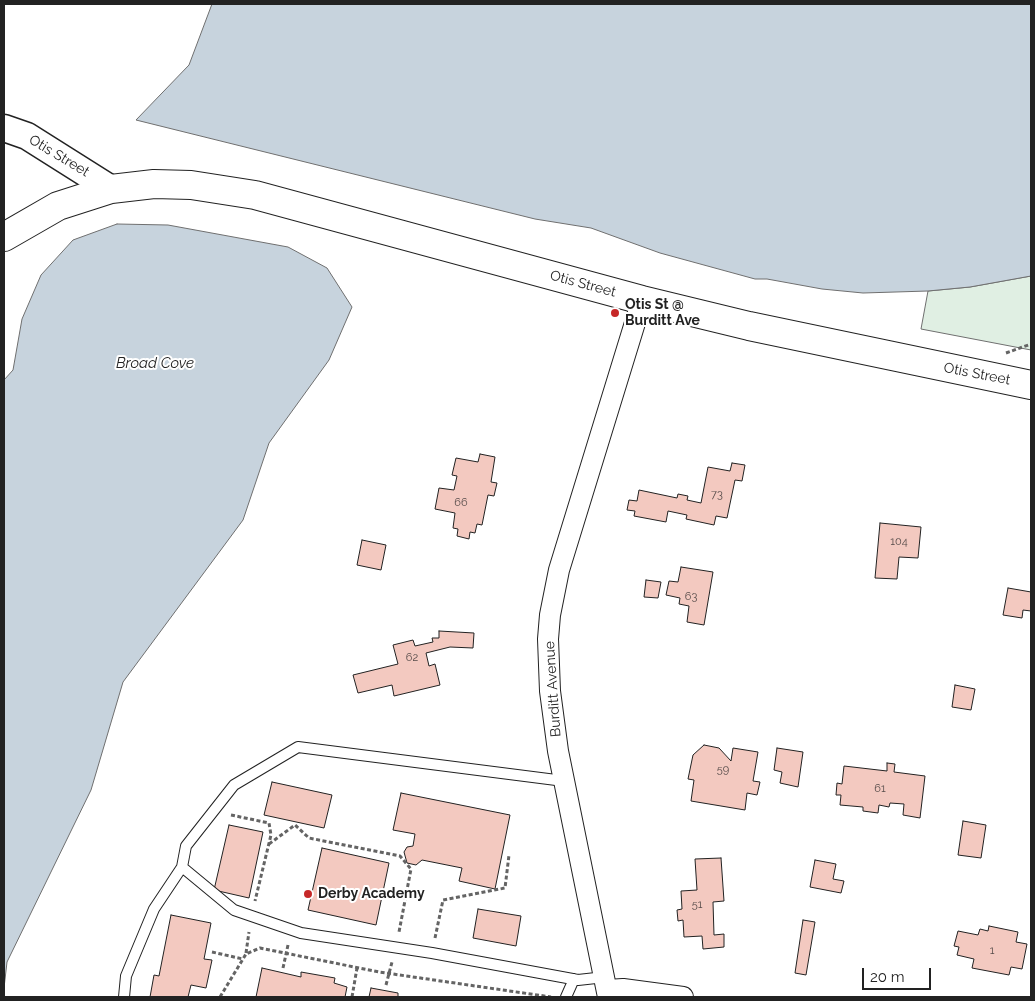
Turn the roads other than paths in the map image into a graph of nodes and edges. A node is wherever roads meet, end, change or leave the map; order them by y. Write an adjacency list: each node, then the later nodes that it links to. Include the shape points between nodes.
1 (4, 128): 2 (street, Otis Street, via 27,136)
2 (111, 189): 3 (main road, Otis Street, via 58,206); 4 (main road, Otis Street, via 154,184 191,185 255,194)
3 (4, 237)
4 (642, 300): 5 (main road, Otis Street, via 859,350); 6 (street, Burditt Avenue, via 559,570 550,615 550,691)
5 (1031, 385)
6 (564, 781): 7 (lane, via 298,747 234,785 186,846); 9 (street, Burditt Avenue)
7 (182, 867): 8 (lane, via 234,910 301,933); 10 (lane, via 154,909 126,976)
8 (574, 979): 9 (lane); 11 (lane)
9 (607, 988): 12 (street)
10 (124, 997)
11 (566, 997)
12 (683, 997)

